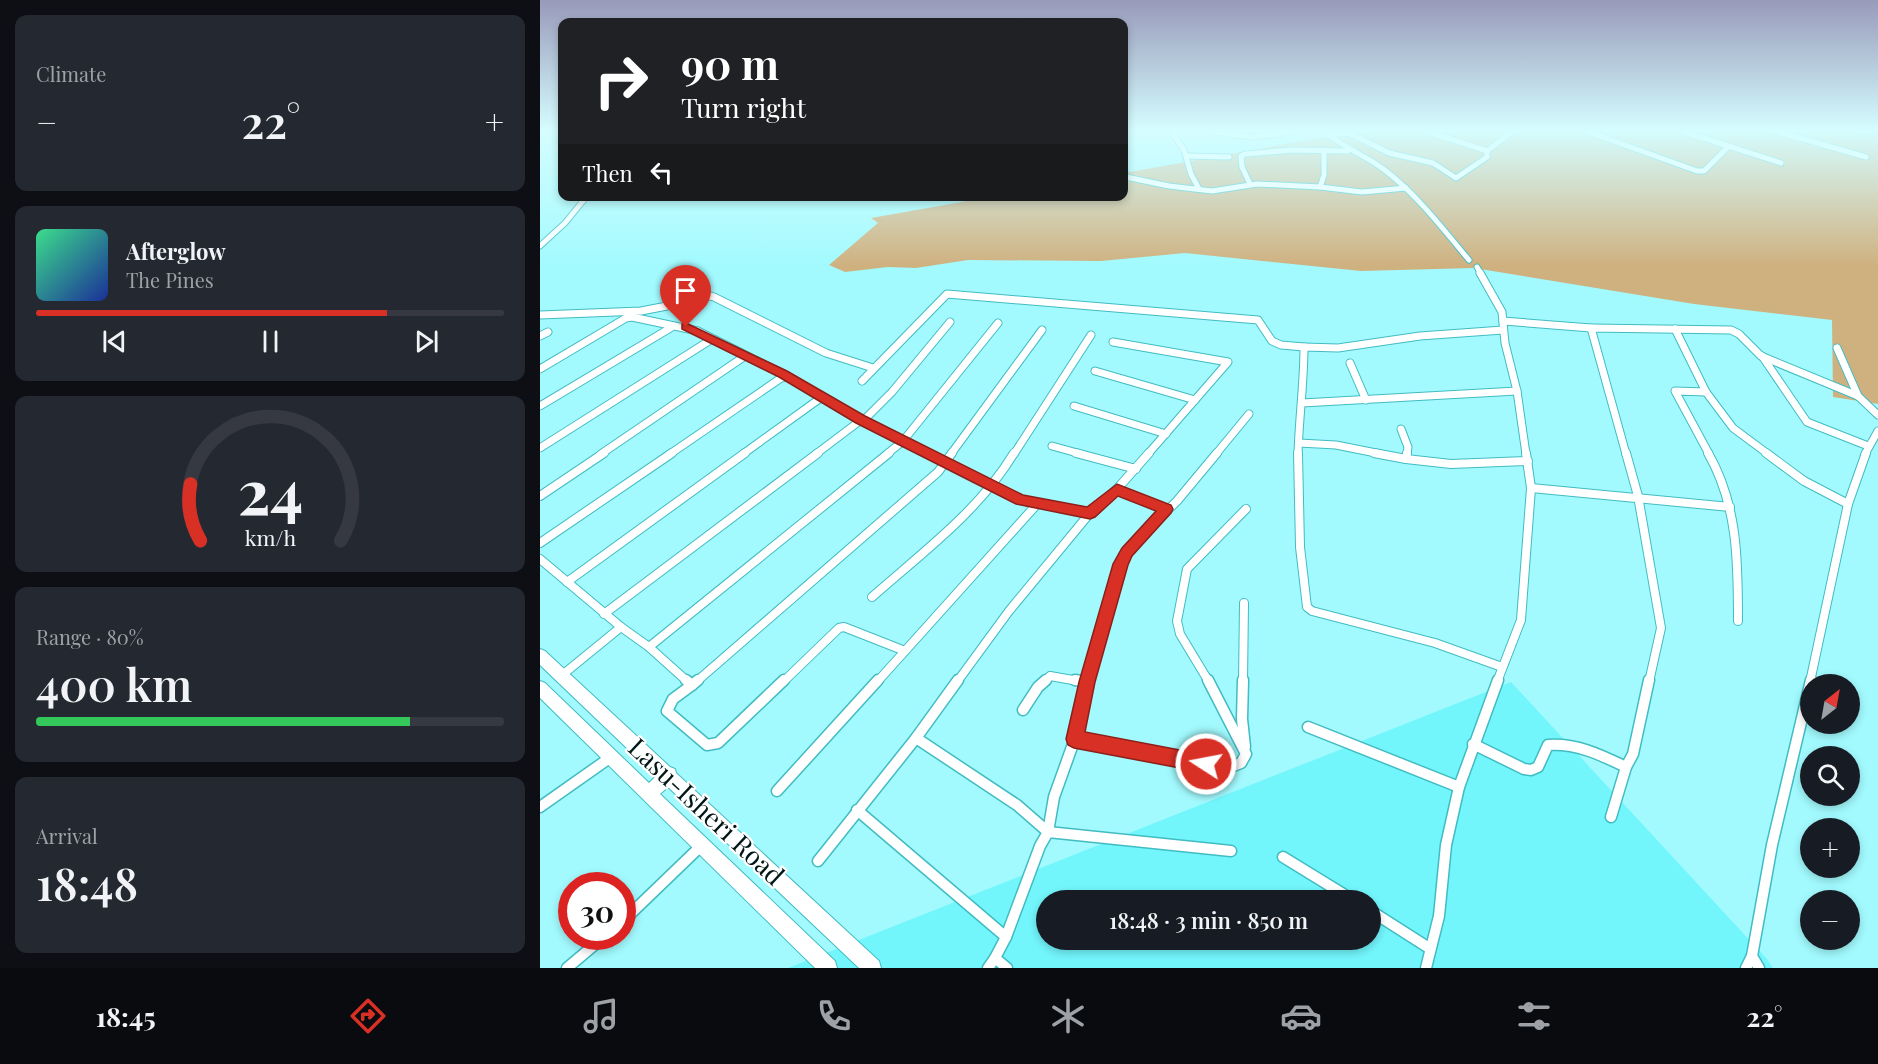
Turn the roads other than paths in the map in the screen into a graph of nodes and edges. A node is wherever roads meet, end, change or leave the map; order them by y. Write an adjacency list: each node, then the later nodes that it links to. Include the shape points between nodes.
1 (1191, 176): 9 (street)
2 (1246, 176): 6 (street)
3 (1324, 176): 7 (street)
4 (1391, 176): 8 (street)
5 (1128, 178): 9 (street)
6 (1250, 184): 7 (street); 9 (street, via 1229,190)
7 (1320, 187): 8 (street, via 1362,192)
8 (1406, 188): 12 (street)
9 (1199, 189)
10 (582, 201): 11 (street)
11 (540, 246)
12 (1469, 260)
13 (1477, 267): 17 (street, via 1502,312)
14 (540, 315): 32 (street, via 640,311 667,306 691,291 714,297 826,353)
15 (950, 322): 48 (street)
16 (999, 323): 52 (street)
17 (1503, 325): 19 (street); 27 (street, via 1338,348); 37 (street)
18 (672, 327): 25 (street, via 693,328); 33 (street, via 626,318); 44 (street)
19 (1591, 328): 20 (street); 65 (street)
20 (1675, 329): 30 (street, via 1731,330); 38 (street)
21 (1042, 330): 59 (street)
22 (548, 332): 24 (street)
23 (1091, 335): 61 (street)
24 (540, 336)
25 (712, 339): 29 (street); 56 (street)
26 (1113, 342): 41 (street, via 1228,362)
27 (1304, 347): 32 (street, via 1279,346 1266,335 1258,320 947,294); 43 (street)
28 (1838, 348): 39 (street)
29 (746, 356): 35 (street); 64 (street)
30 (1761, 356): 39 (street); 55 (street, via 1807,422)
31 (1350, 363): 42 (street)
32 (873, 368): 36 (street)
33 (540, 369)
34 (1095, 371): 41 (street)
35 (788, 377): 40 (street); 72 (street, via 781,378)
36 (862, 381)
37 (1517, 392): 42 (street); 58 (street)
38 (1706, 392): 67 (street, via 1733,428 1804,481); 68 (street, via 1675,391 1723,481)
39 (1858, 396): 47 (street)
40 (822, 397): 48 (street); 74 (street)
41 (1196, 400): 51 (street)
42 (1366, 400): 43 (street)
43 (1302, 404): 53 (street)
44 (540, 406)
45 (1074, 406): 51 (street)
46 (1249, 414): 69 (street, via 1177,501)
47 (1878, 414)
48 (863, 421): 52 (street); 77 (street)
49 (1401, 429): 57 (street)
50 (1878, 431): 55 (street)
51 (1166, 434): 60 (street)
52 (903, 441): 59 (street); 80 (street)
53 (1299, 443): 57 (street, via 1336,445); 83 (street, via 1297,488 1307,607 1318,615 1435,643)
54 (1052, 446): 60 (street)
55 (1868, 446): 67 (street)
56 (540, 448)
57 (1406, 459): 58 (street, via 1425,464 1466,465)
58 (1528, 461): 62 (street)
59 (946, 463): 61 (street); 86 (street)
60 (1136, 469): 63 (street)
61 (991, 487): 66 (street); 75 (street, via 972,510)
62 (1531, 488): 65 (street); 83 (street, via 1521,620)
63 (1117, 489): 69 (street); 71 (street)
64 (540, 496)
65 (1638, 496): 68 (street); 95 (street, via 1661,632 1633,754)
66 (1038, 503): 71 (street); 81 (street)
67 (1848, 504): 114 (street, via 1772,845)
68 (1730, 507): 78 (street)
69 (1166, 509): 85 (street, via 1121,564)
70 (1246, 509): 93 (street, via 1187,569 1177,621 1180,634)
71 (1090, 513): 90 (street, via 1009,610)
72 (540, 543)
73 (540, 559): 74 (street)
74 (567, 582): 77 (street)
75 (872, 597)
76 (1244, 603): 93 (street, via 1242,719)
77 (604, 614): 79 (street)
78 (1738, 621)
79 (621, 627): 80 (street); 84 (street)
80 (649, 647): 86 (street)
81 (905, 651): 86 (street, via 839,628 712,746 667,711 673,699); 98 (street)
82 (540, 656): 84 (main road, Lasu-Isheri Road)
83 (1502, 668): 92 (street)
84 (561, 676): 96 (main road, Lasu-Isheri Road)
85 (1087, 682): 88 (street, via 1050,676); 91 (street)
86 (692, 685)
87 (540, 687): 94 (main road, Lasu-Isheri Road)
88 (1023, 710)
89 (1308, 728): 97 (street)
90 (916, 738): 101 (street); 103 (street, via 1017,806)
91 (1074, 739): 93 (street, via 1228,768 1240,763); 103 (street, via 1054,797)
92 (1473, 744): 95 (street, via 1524,769 1538,767 1548,745 1557,744 1590,750); 97 (street)
93 (1246, 754)
94 (612, 756): 99 (main road, Lasu-Isheri Road); 100 (street)
95 (1626, 767): 102 (street)
96 (669, 775): 99 (main road); 118 (main road, Lasu-Isheri Road)
97 (1460, 787): 112 (street, via 1446,845 1439,916)
98 (777, 791)
99 (649, 793): 104 (main road, Lasu-Isheri Road)
100 (540, 807)
101 (857, 810): 107 (street); 111 (street)
102 (1611, 817)
103 (1048, 832): 105 (street); 111 (street)
104 (702, 845): 109 (street); 117 (main road, Lasu-Isheri Road)
105 (1231, 851)
106 (1283, 857): 108 (street)
107 (818, 861)
108 (1337, 890)
109 (636, 908)
110 (1381, 917): 112 (street)
111 (1006, 938): 115 (street)
112 (1429, 948): 120 (street)
113 (588, 950): 116 (street)
114 (1752, 956): 121 (street); 122 (street)
115 (992, 963): 119 (street)
116 (567, 968)
117 (828, 968)
118 (872, 968)
119 (1007, 968)
120 (1426, 968)
121 (1746, 968)
122 (1759, 968)

